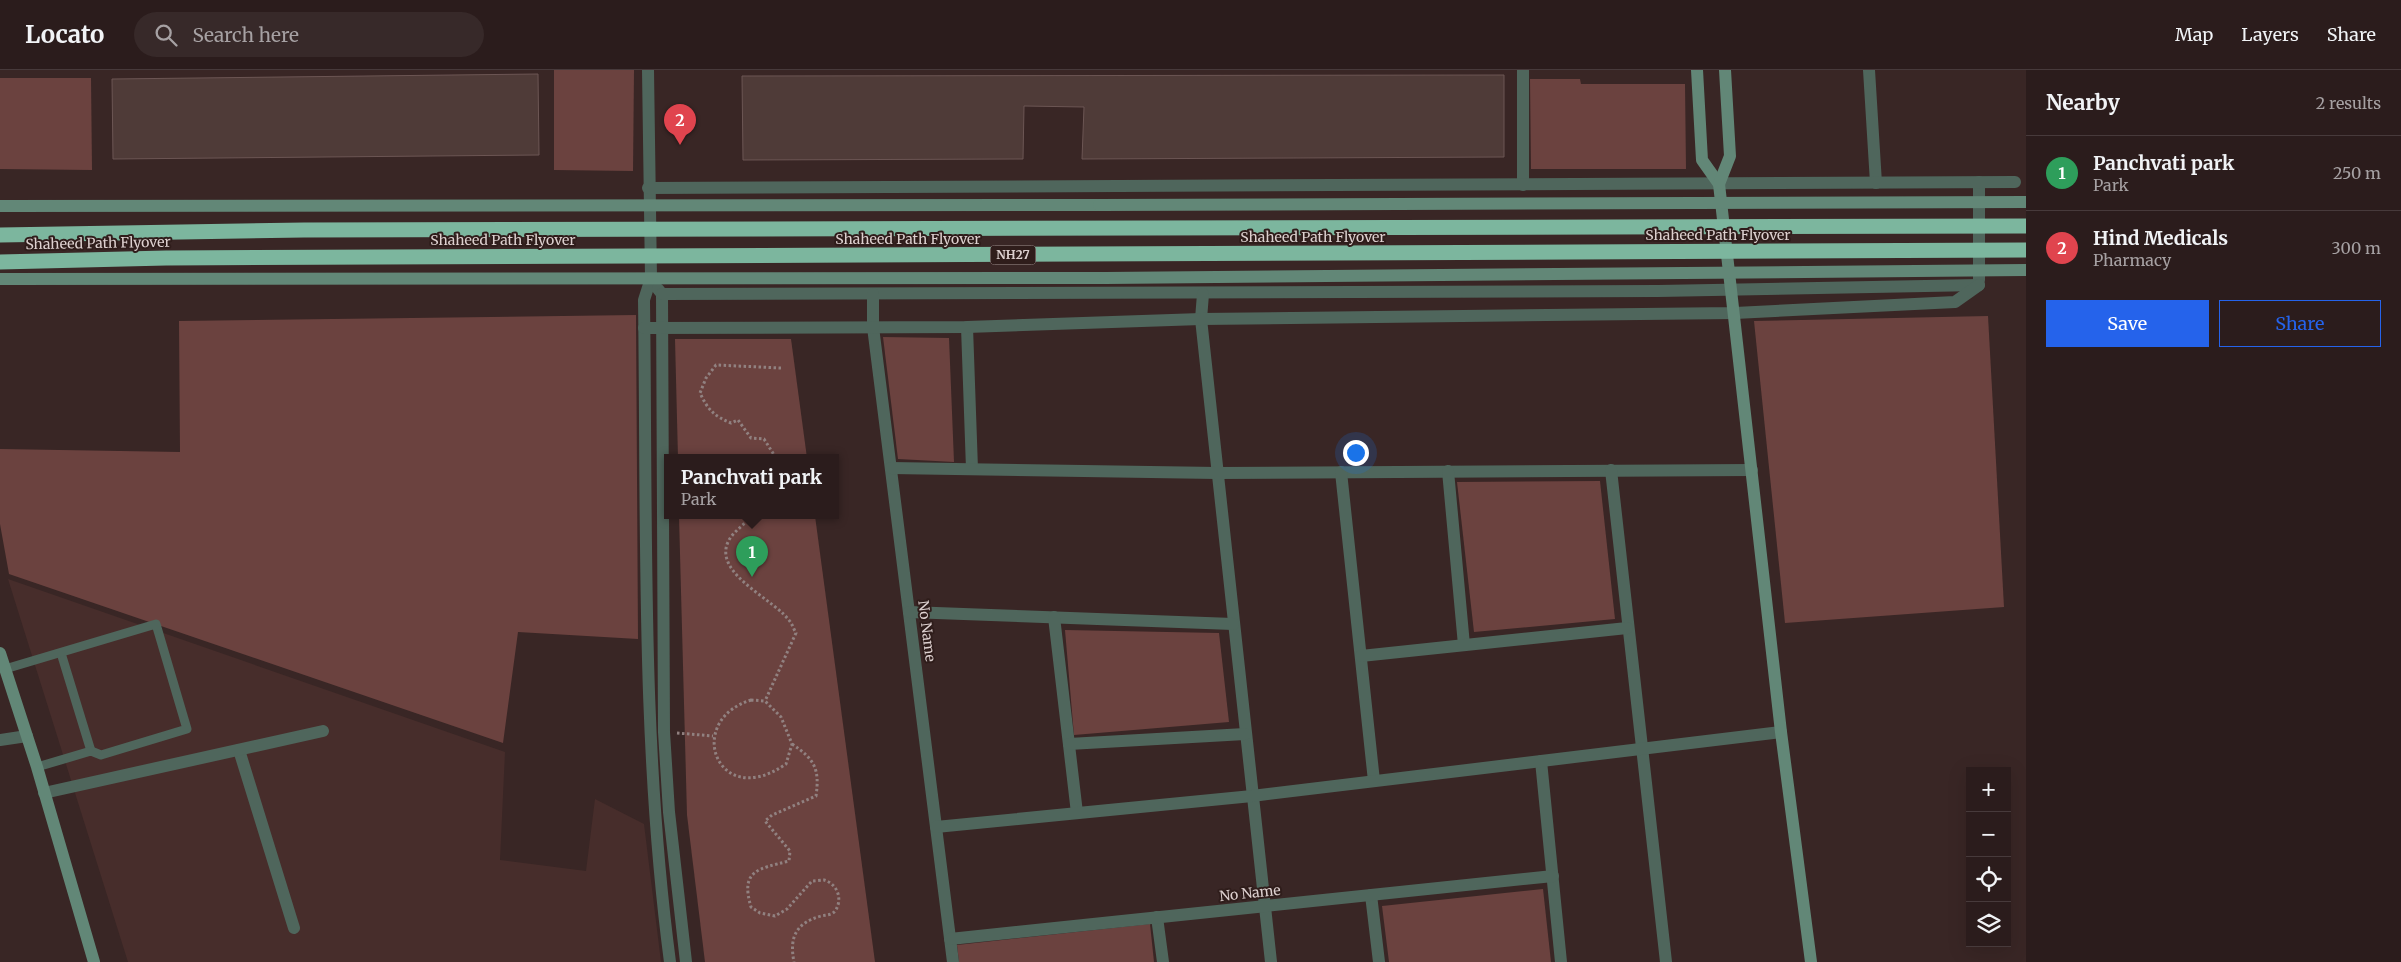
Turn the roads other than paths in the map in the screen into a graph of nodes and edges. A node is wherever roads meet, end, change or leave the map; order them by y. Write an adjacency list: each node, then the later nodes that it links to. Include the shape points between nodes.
1 (648, 70): 11 (street)
2 (1523, 70): 10 (street)
3 (1697, 70): 9 (street, via 1702,160)
4 (1725, 70): 9 (street, via 1730,156)
5 (1869, 70): 8 (street)
6 (1978, 182): 7 (street); 8 (street); 22 (street)
7 (2015, 182)
8 (1876, 183): 9 (street)
9 (1719, 184): 10 (street); 23 (street)
10 (1523, 185): 11 (street)
11 (648, 188): 14 (street)
12 (2026, 202): 14 (street, bridge)
13 (0, 206): 14 (street)
14 (648, 206): 20 (street)
15 (2026, 226): 16 (highway, Shaheed Path Flyover / NH27, bridge, via 304,230)
16 (0, 235)
17 (2026, 250): 18 (highway, Shaheed Path Flyover / NH27, bridge, via 186,258)
18 (0, 262)
19 (2026, 270): 20 (street, bridge, via 1105,278)
20 (651, 278): 21 (street); 24 (street); 31 (street, via 644,300)
21 (0, 279)
22 (1980, 286): 23 (street); 27 (street, via 1955,302)
23 (1732, 289): 26 (street); 27 (street)
24 (662, 294): 25 (street); 32 (street)
25 (872, 294): 26 (street); 29 (street, No Name)
26 (1203, 294): 28 (street)
27 (1735, 313): 28 (street); 36 (street)
28 (1201, 319): 30 (street); 39 (street)
29 (873, 327): 30 (street); 32 (street); 33 (street, No Name)
30 (968, 327): 34 (street)
31 (644, 328): 32 (street); 72 (street, via 650,731 654,822)
32 (661, 328): 73 (street, via 664,732)
33 (891, 468): 34 (street); 40 (street, No Name)
34 (972, 469): 39 (street)
35 (1610, 470): 36 (street); 37 (street); 43 (street)
36 (1752, 470): 50 (street)
37 (1448, 471): 38 (street); 44 (street)
38 (1341, 472): 39 (street); 47 (street)
39 (1217, 473): 42 (street)
40 (909, 612): 41 (street); 64 (street, No Name)
41 (1054, 617): 42 (street); 54 (street)
42 (1234, 624): 51 (street)
43 (1628, 628): 44 (street); 55 (street)
44 (1464, 645): 47 (street)
45 (0, 653): 48 (street)
46 (61, 653): 48 (lane); 57 (lane); 57 (lane, via 156,624 187,729 101,755)
47 (1361, 656): 60 (street)
48 (5, 669): 52 (street)
49 (323, 731): 56 (street)
50 (1781, 732): 55 (street); 80 (street)
51 (1245, 734): 54 (street); 62 (street)
52 (27, 736): 53 (street); 59 (street)
53 (0, 740)
54 (1069, 744): 63 (street)
55 (1641, 749): 58 (street); 79 (street)
56 (239, 750): 61 (street); 69 (street)
57 (91, 751): 59 (lane)
58 (1540, 761): 60 (street); 65 (street)
59 (37, 768): 61 (street)
60 (1374, 781): 62 (street)
61 (44, 793): 71 (street)
62 (1252, 796): 63 (street); 67 (street)
63 (1077, 813): 64 (street)
64 (936, 827): 70 (street, No Name)
65 (1552, 876): 66 (street, No Name); 78 (street)
66 (1371, 895): 67 (street, No Name); 77 (street)
67 (1264, 906): 68 (street, No Name); 76 (street)
68 (1157, 917): 70 (street, No Name); 75 (street)
69 (294, 928)
70 (950, 939): 74 (street, No Name)
71 (94, 962)
72 (670, 962)
73 (686, 962)
74 (953, 962)
75 (1163, 962)
76 (1270, 962)
77 (1379, 962)
78 (1561, 962)
79 (1666, 962)
80 (1811, 962)

